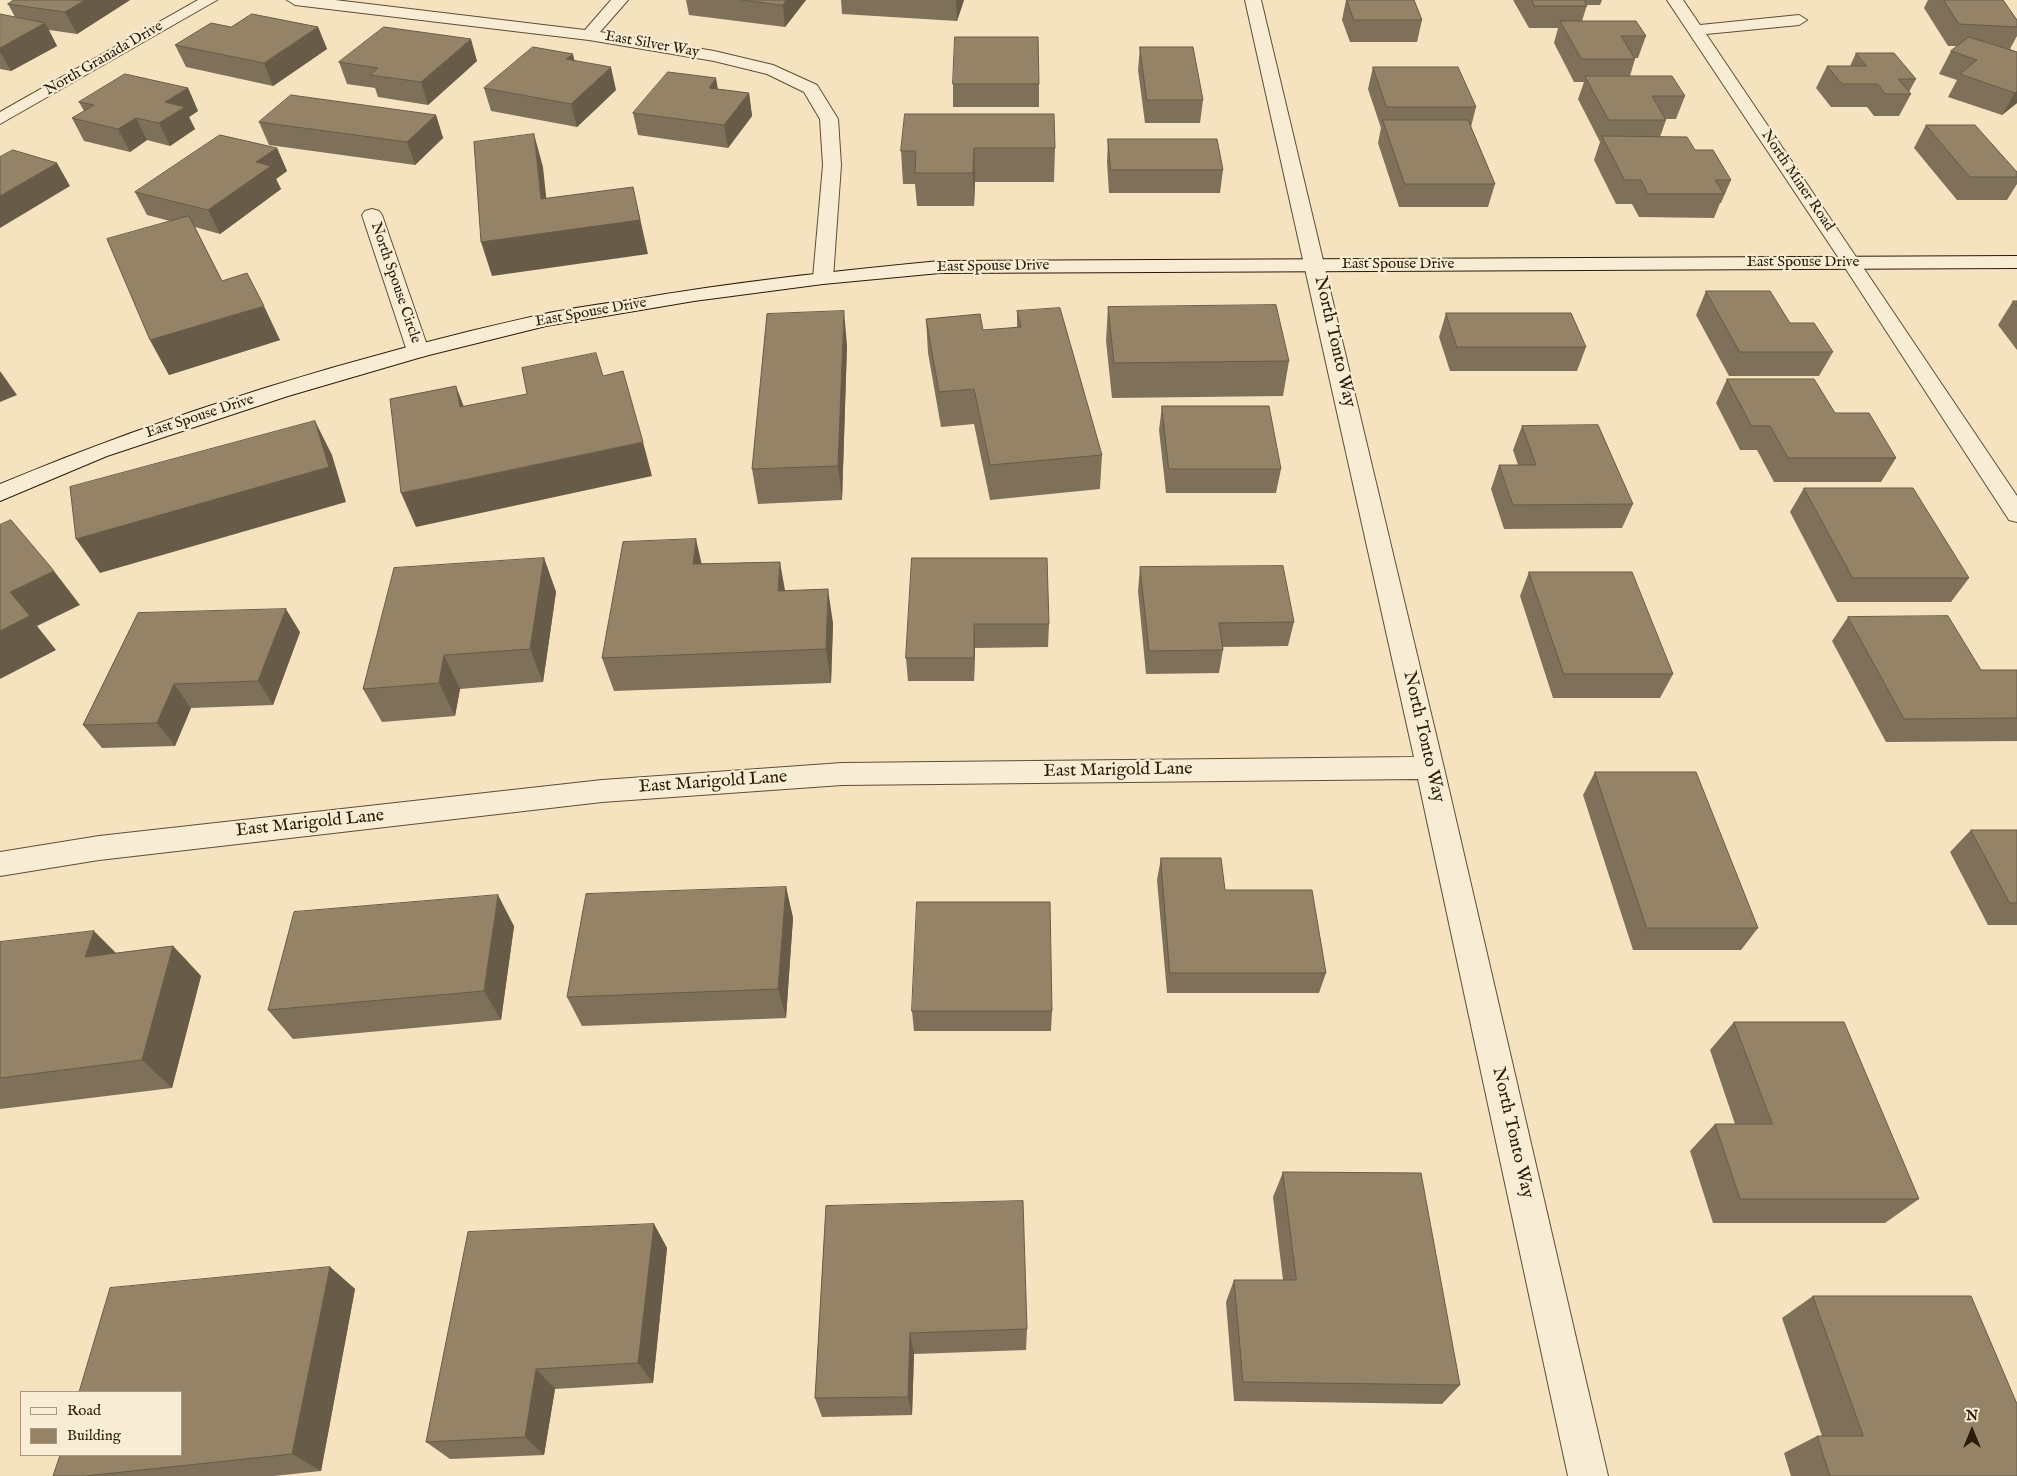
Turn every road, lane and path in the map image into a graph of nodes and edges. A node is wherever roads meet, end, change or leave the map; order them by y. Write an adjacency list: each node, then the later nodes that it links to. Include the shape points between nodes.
1 (209, 0): 9 (street, North Granada Drive)
2 (295, 0): 8 (street, East Silver Way)
3 (620, 0): 8 (street)
4 (1253, 0): 13 (street, North Tonto Way)
5 (1675, 0): 7 (street, North Miner Road)
6 (1799, 20): 7 (street)
7 (1695, 30): 12 (street, North Miner Road)
8 (588, 35): 14 (street, East Silver Way, via 714,56 773,70 811,89 829,119 832,165)
9 (0, 119)
10 (372, 215): 15 (street, North Spouse Circle)
11 (2017, 262): 12 (street, East Spouse Drive)
12 (1852, 263): 13 (street, East Spouse Drive); 17 (street, North Miner Road)
13 (1316, 265): 14 (street, East Spouse Drive, via 940,267); 18 (street, North Tonto Way)
14 (823, 278): 15 (street, East Spouse Drive, via 694,295 546,320)
15 (418, 351): 16 (street, East Spouse Drive, via 280,390 98,451)
16 (0, 492)
17 (2017, 514)
18 (1430, 768): 19 (street, East Marigold Lane, via 832,775 602,791 99,848); 20 (street, North Tonto Way)
19 (0, 864)
20 (1588, 1476)

